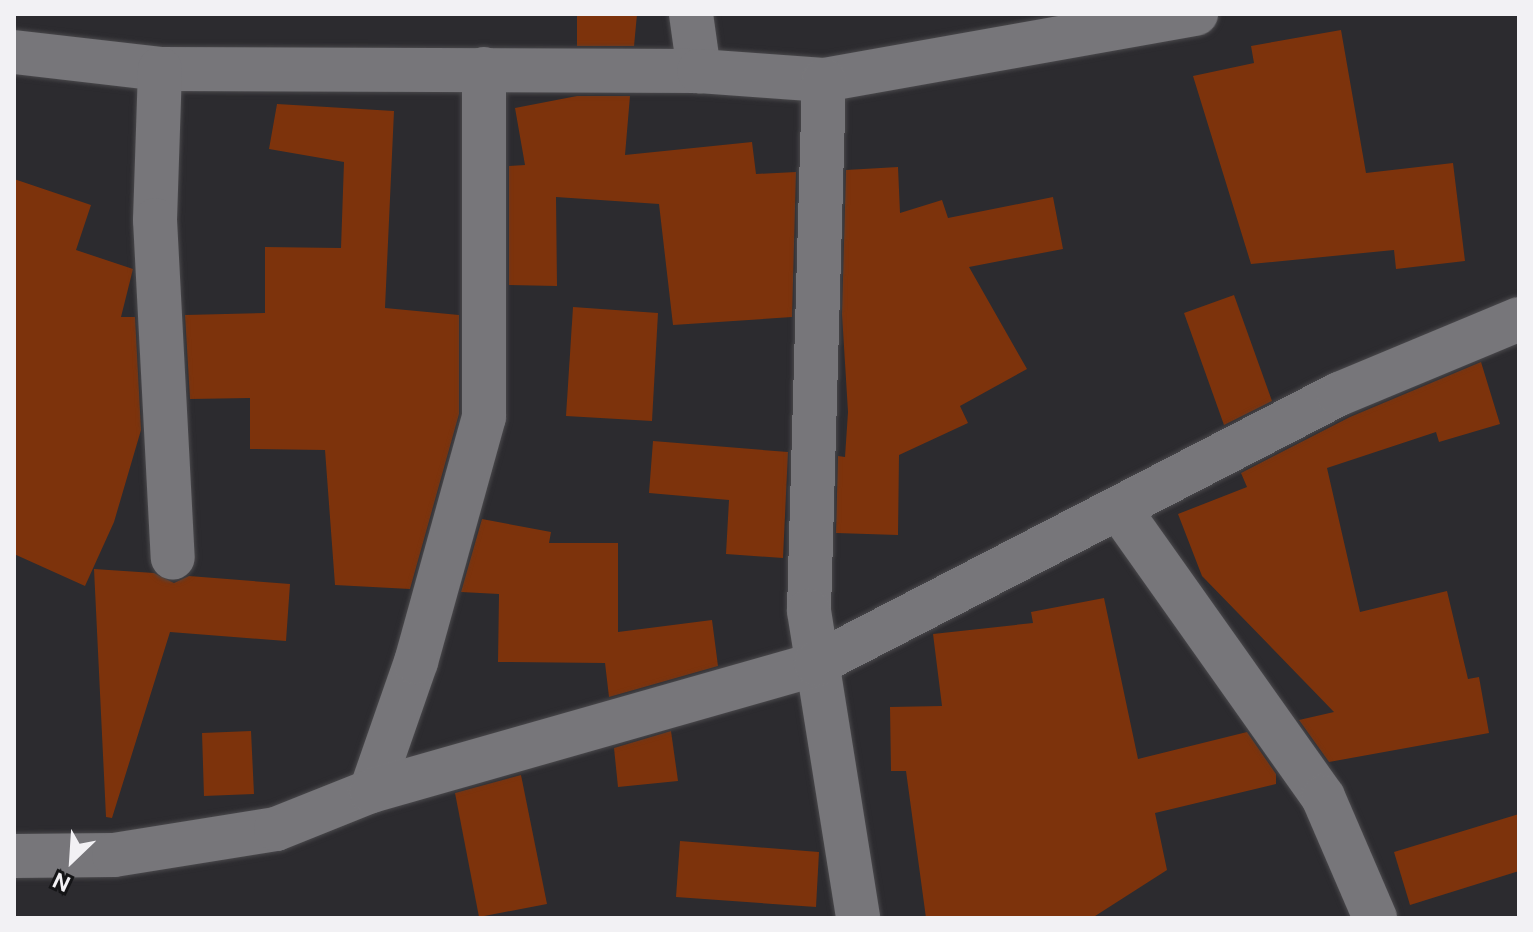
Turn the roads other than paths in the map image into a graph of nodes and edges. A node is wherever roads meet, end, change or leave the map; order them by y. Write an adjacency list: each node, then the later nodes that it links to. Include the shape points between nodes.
1 (691, 14): 6 (street)
2 (1196, 14): 7 (street)
3 (14, 52): 4 (street)
4 (160, 69): 5 (street); 10 (street, via 155,220)
5 (484, 69): 6 (street); 12 (street, via 484,417 416,662)
6 (699, 71): 7 (street)
7 (824, 80): 11 (street, via 809,611)
8 (1519, 319): 9 (street, via 1339,394)
9 (1119, 509): 11 (street); 15 (street, via 1323,797)
10 (173, 558)
11 (816, 664): 12 (street); 14 (street)
12 (371, 791): 13 (street, via 276,829 114,855)
13 (14, 856)
14 (858, 918)
15 (1375, 918)

